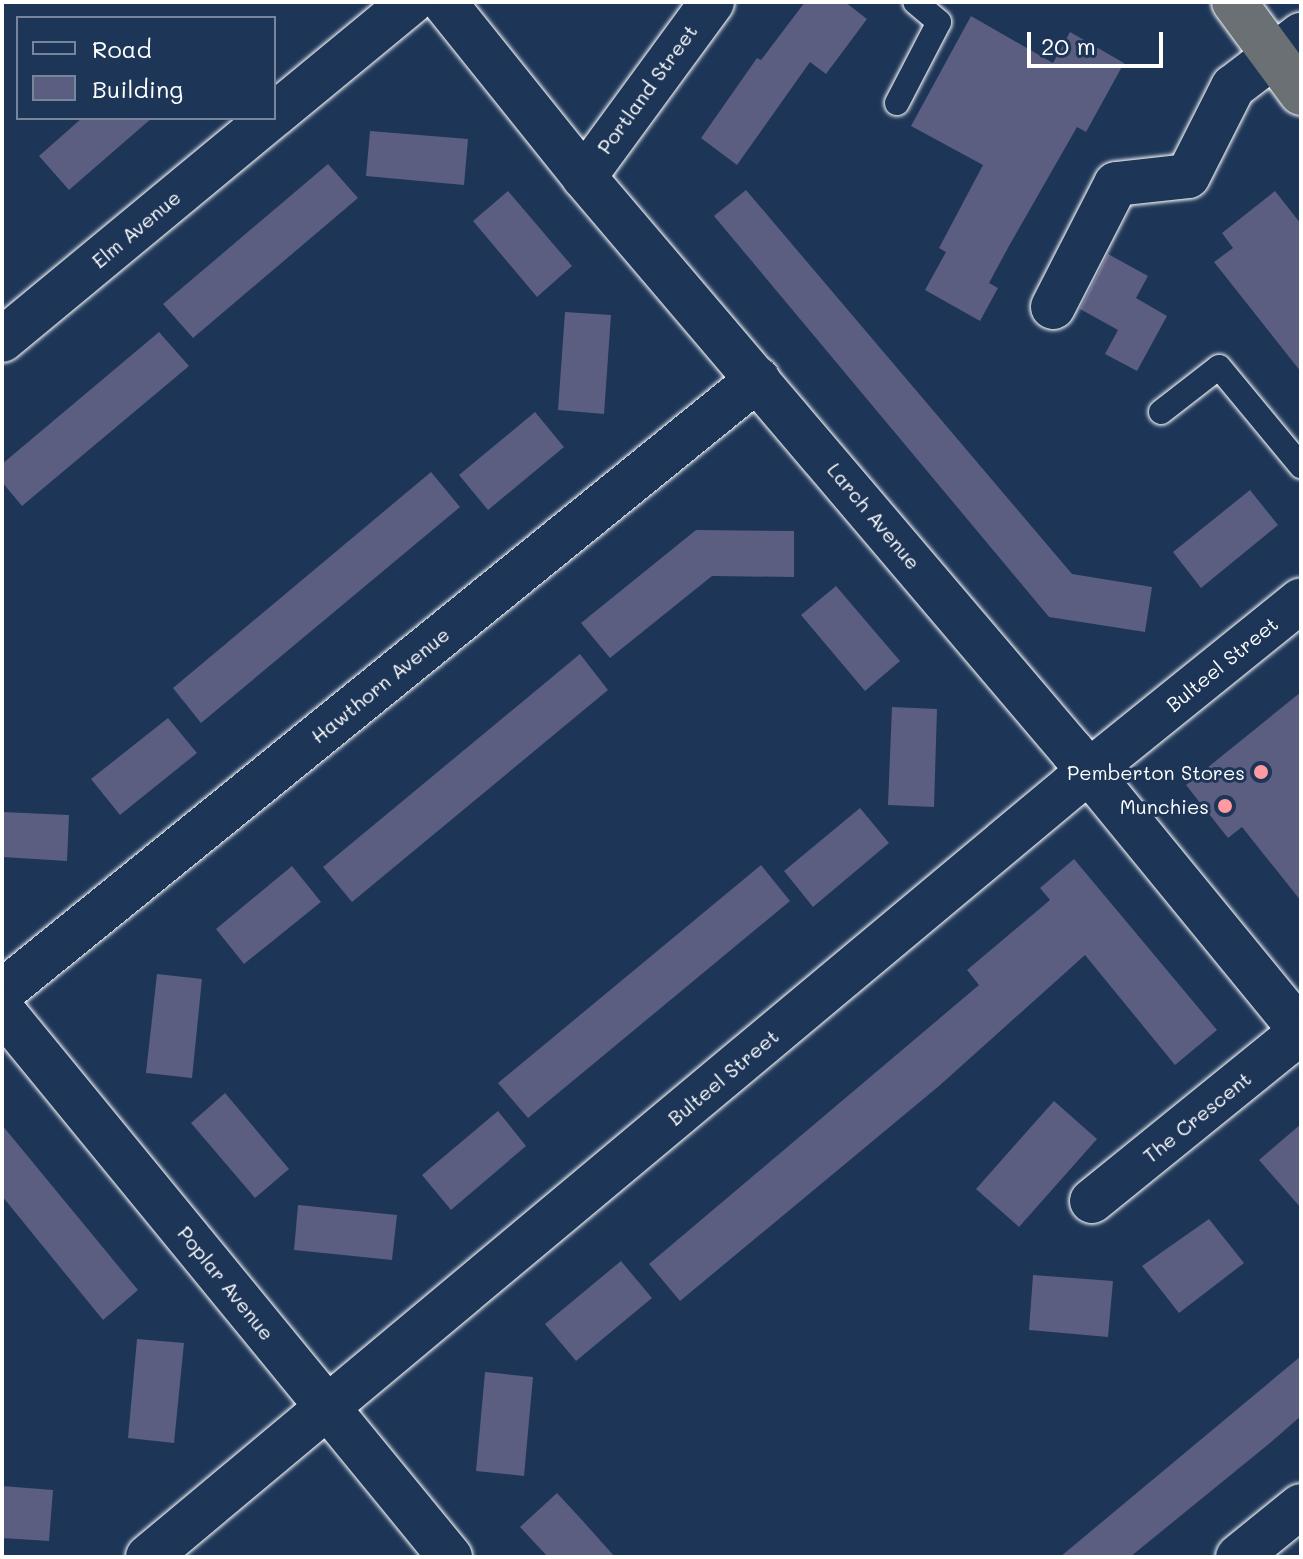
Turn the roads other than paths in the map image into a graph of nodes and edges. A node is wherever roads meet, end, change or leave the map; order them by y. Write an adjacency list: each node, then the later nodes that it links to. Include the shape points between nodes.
1 (411, 2): 9 (street, Elm Avenue)
2 (444, 2): 11 (street, Larch Avenue)
3 (712, 2): 11 (street, Portland Street)
4 (915, 2): 8 (lane, via 939,22)
5 (1234, 2): 6 (highway)
6 (1288, 47): 7 (highway); 12 (street, via 1233,87 1188,176 1116,184)
7 (1301, 93)
8 (897, 103)
9 (276, 113)
10 (267, 120): 13 (street, Elm Avenue)
11 (584, 177): 14 (street, Larch Avenue)
12 (1053, 307)
13 (2, 340)
14 (758, 379): 18 (street, Larch Avenue); 19 (street, Hawthorn Avenue)
15 (1161, 412): 16 (lane, via 1219,367)
16 (1301, 466)
17 (1301, 600): 18 (street, Bulteel Street)
18 (1088, 772): 21 (street, Larch Avenue); 23 (street, Bulteel Street)
19 (2, 992)
20 (2, 1010): 23 (street, Poplar Avenue)
21 (1301, 1032): 22 (street, The Crescent)
22 (1092, 1201)
23 (328, 1408): 25 (street, Bulteel Street); 26 (street, Poplar Avenue)
24 (1301, 1506): 27 (street)
25 (148, 1557)
26 (450, 1557)
27 (1238, 1557)

